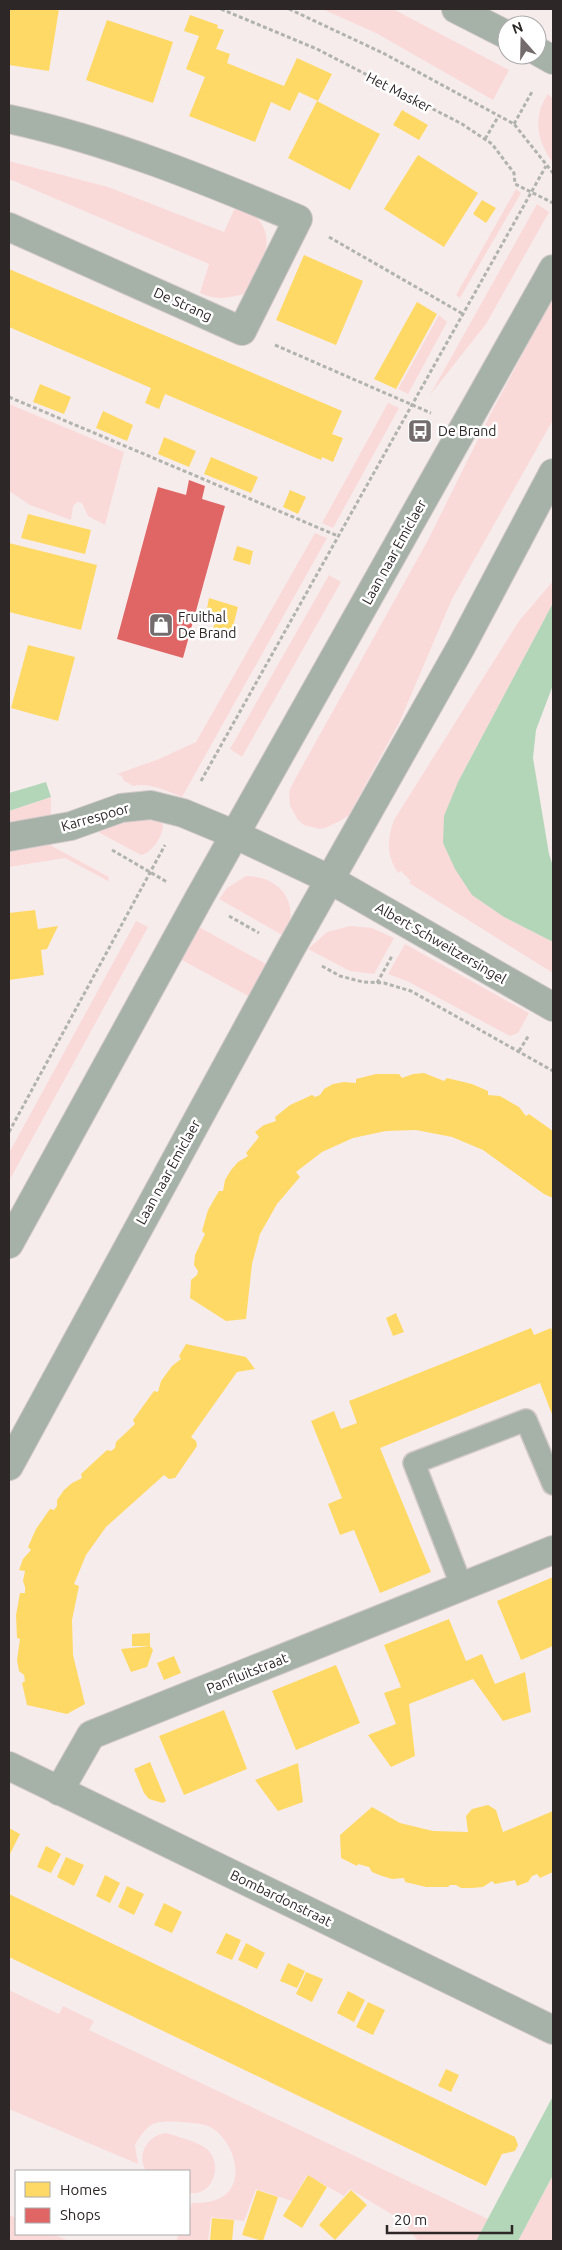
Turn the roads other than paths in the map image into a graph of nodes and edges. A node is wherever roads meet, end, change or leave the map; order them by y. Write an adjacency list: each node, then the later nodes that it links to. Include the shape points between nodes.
1 (456, 9): 2 (street)
2 (497, 30)
3 (9, 119): 4 (street, De Strang, via 64,131 174,167 298,219 242,330)
4 (9, 228)
5 (553, 269): 7 (street, Laan naar Emiclaer)
6 (553, 473): 9 (street, Laan naar Emiclaer, via 460,647)
7 (236, 835): 8 (street, Karrespoor, via 183,813 151,805 121,808 71,826); 9 (street); 11 (street, Laan naar Emiclaer)
8 (9, 837)
9 (329, 879): 10 (street, Albert Schweitzersingel); 12 (street, Laan naar Emiclaer)
10 (553, 1007)
11 (9, 1244)
12 (9, 1466)
13 (553, 1484): 15 (lane, via 526,1420 414,1463)
14 (553, 1550): 15 (street, Panfluitstraat)
15 (462, 1587): 17 (street, Panfluitstraat, via 91,1735)
16 (9, 1766): 17 (street, Bombardonstraat)
17 (59, 1792): 18 (street, Bombardonstraat)
18 (553, 2030)

